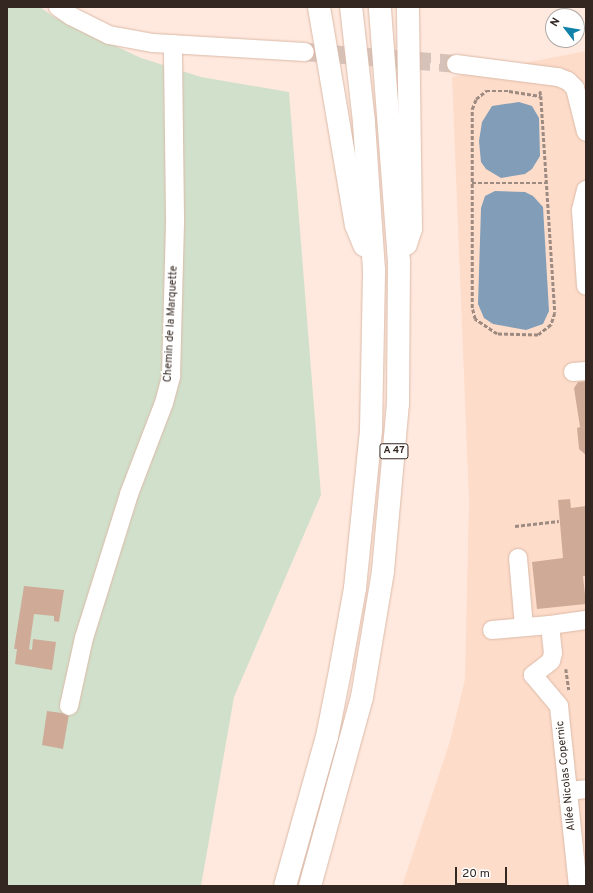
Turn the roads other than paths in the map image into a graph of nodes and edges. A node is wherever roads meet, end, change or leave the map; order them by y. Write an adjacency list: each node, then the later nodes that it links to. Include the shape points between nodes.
1 (58, 7): 6 (street, via 109,34 153,44)
2 (319, 7): 13 (highway, via 356,226)
3 (351, 7): 13 (highway, A 47, via 364,122)
4 (380, 7): 12 (highway, A 47)
5 (408, 7): 12 (highway, via 411,229)
6 (173, 44): 7 (street); 20 (street, Chemin de la Marquette, via 175,218 171,376 164,403 129,494 84,638)
7 (305, 52)
8 (456, 64): 9 (street, via 558,77)
9 (581, 91): 10 (street)
10 (586, 132)
11 (586, 190): 14 (street, via 582,210)
12 (399, 262): 25 (highway, A 47, via 398,404 383,571 362,697)
13 (374, 270): 24 (highway, A 47, via 370,430 355,588 327,737)
14 (586, 277)
15 (518, 558): 18 (street)
16 (586, 620): 17 (street)
17 (550, 625): 18 (street); 22 (street, Allée Nicolas Copernic, via 552,657 544,669 533,675 559,706)
18 (524, 627): 19 (street)
19 (492, 630)
20 (69, 706)
21 (586, 789): 22 (street)
22 (568, 791): 23 (street, Allée Nicolas Copernic)
23 (579, 822): 26 (street, Allée Nicolas Copernic)
24 (285, 886)
25 (310, 886)
26 (578, 886)

